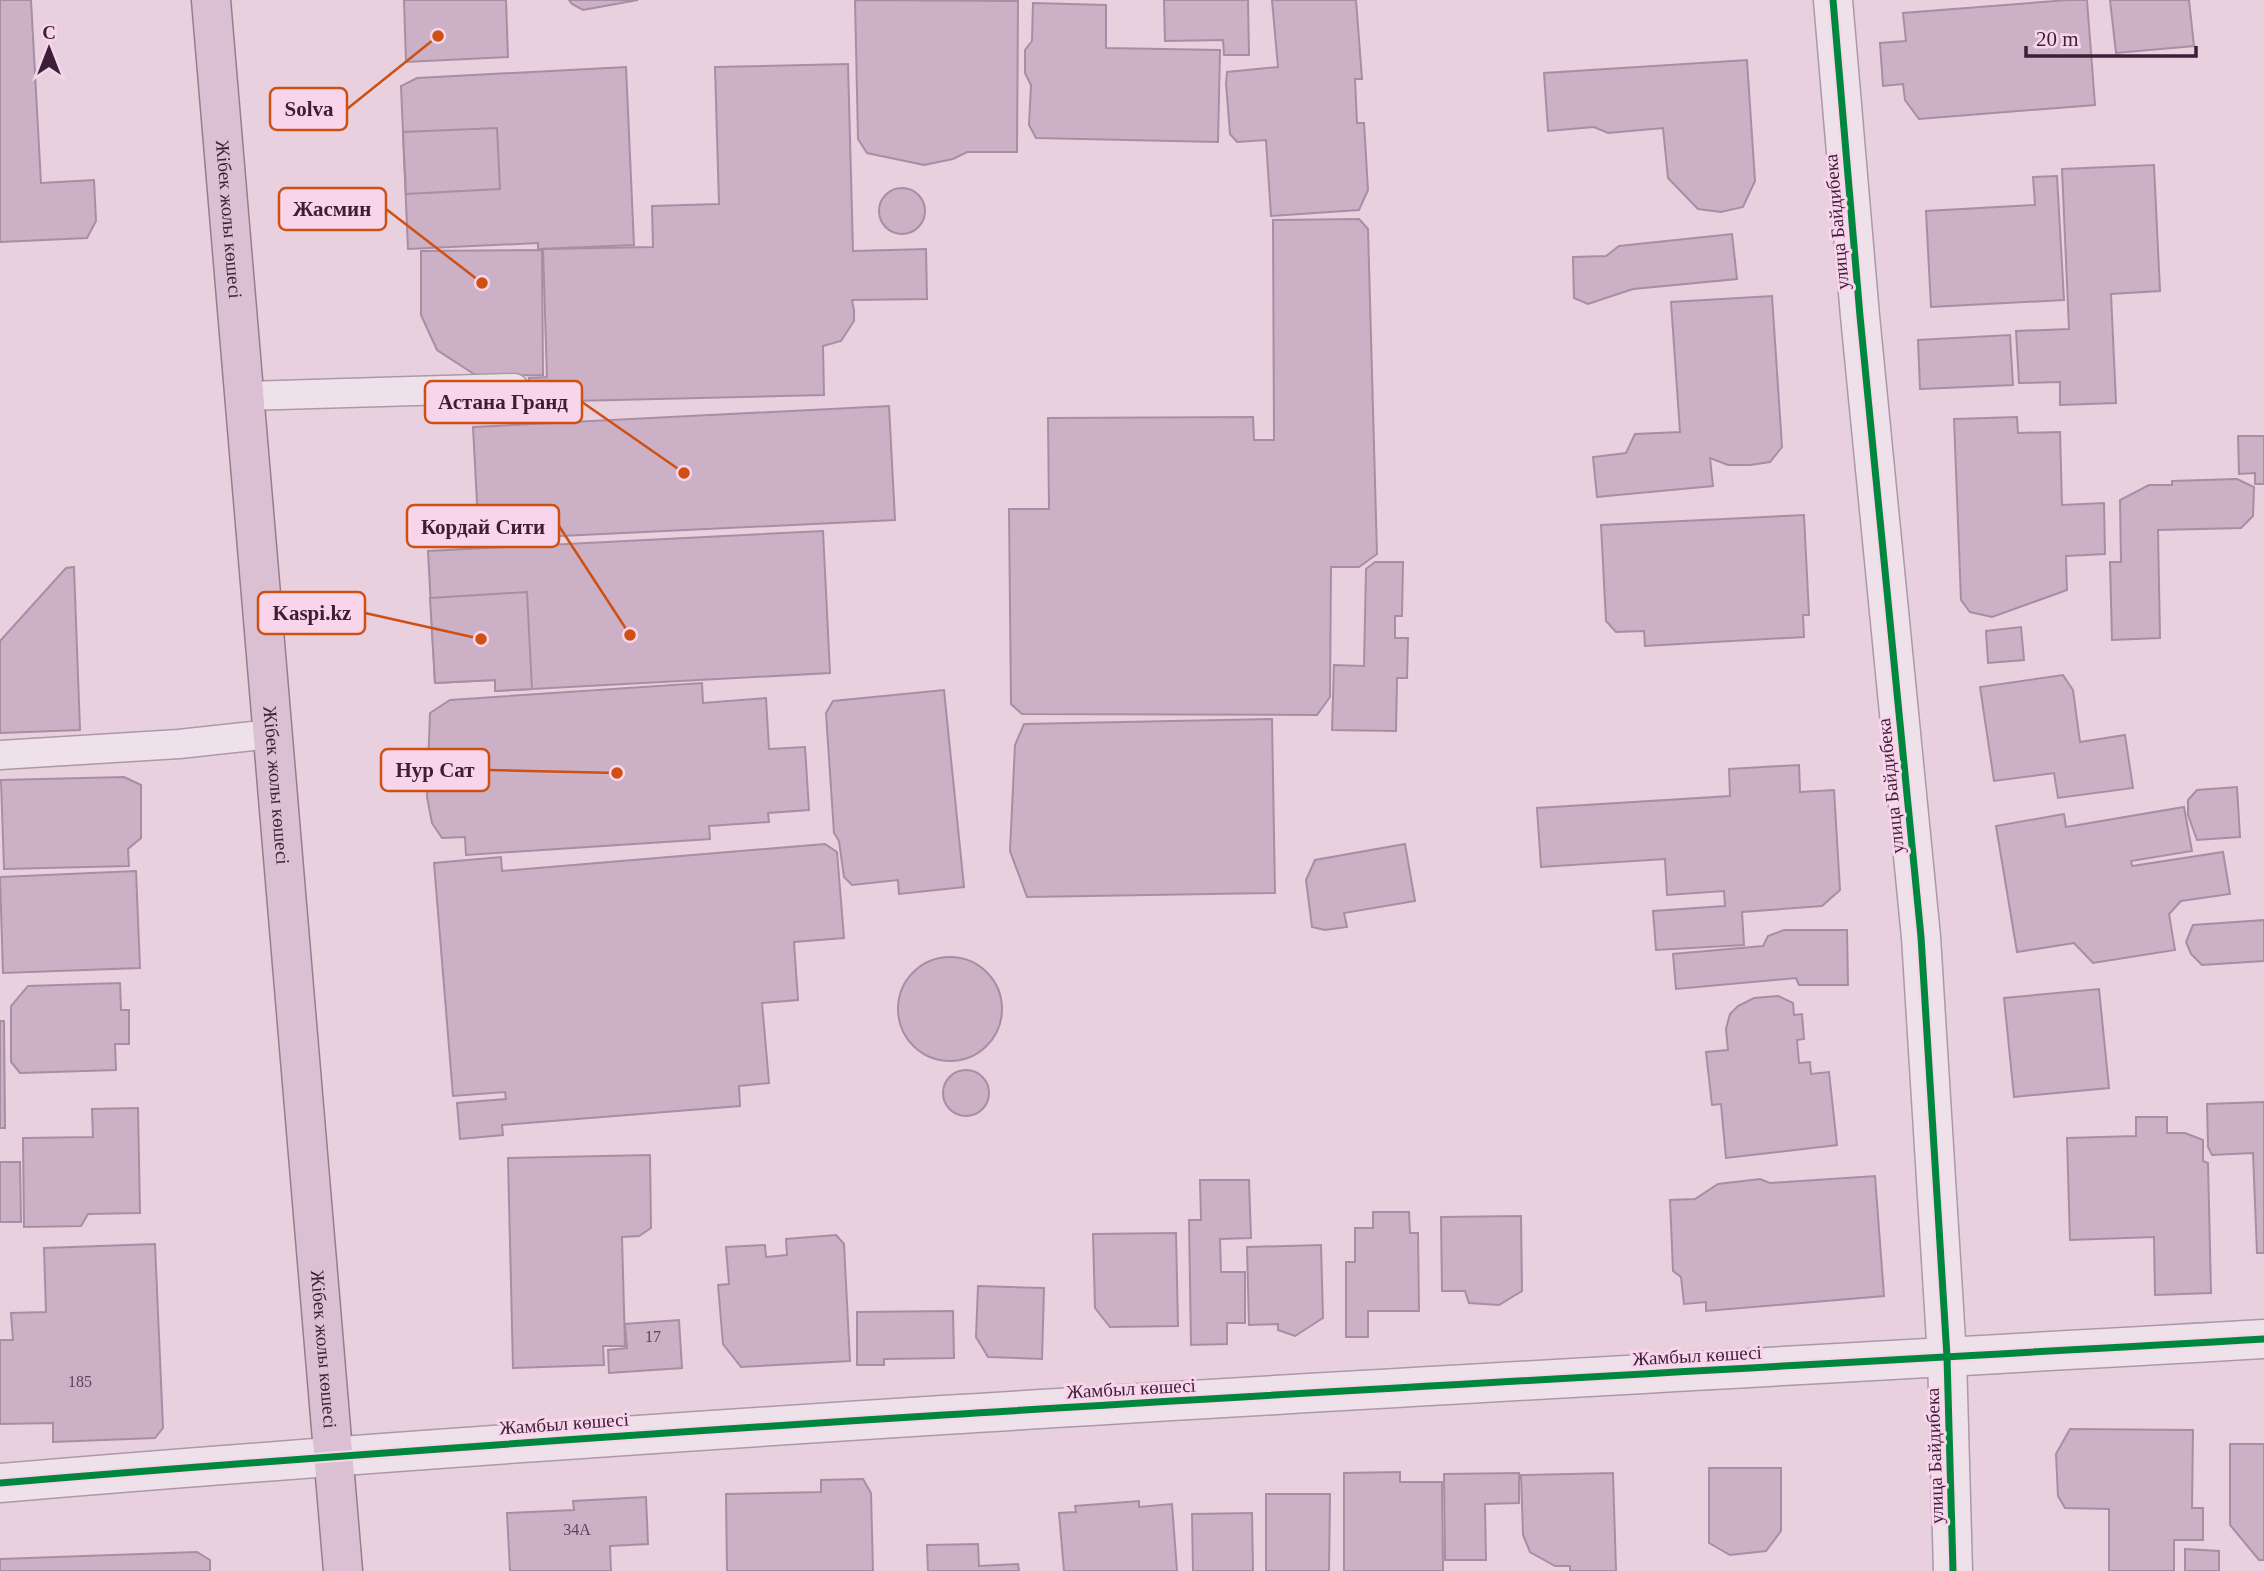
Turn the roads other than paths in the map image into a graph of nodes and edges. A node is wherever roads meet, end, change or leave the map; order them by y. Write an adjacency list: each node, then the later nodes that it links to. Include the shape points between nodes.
1 (211, 0): 4 (highway, Жібек жолы көшесі)
2 (1833, 0): 8 (street, улица Байдибека, via 1921,937)
3 (514, 388): 4 (lane)
4 (246, 396): 5 (highway, Жібек жолы көшесі)
5 (271, 734): 6 (lane); 9 (highway, Жібек жолы көшесі)
6 (0, 755)
7 (2264, 1339): 8 (street, Жамбыл көшесі)
8 (1947, 1357): 9 (street, Жамбыл көшесі, via 749,1426); 12 (street, улица Байдибека)
9 (333, 1455): 10 (street, Жамбыл көшесі); 11 (highway, Жібек жолы көшесі)
10 (0, 1483)
11 (343, 1571)
12 (1954, 1571)

